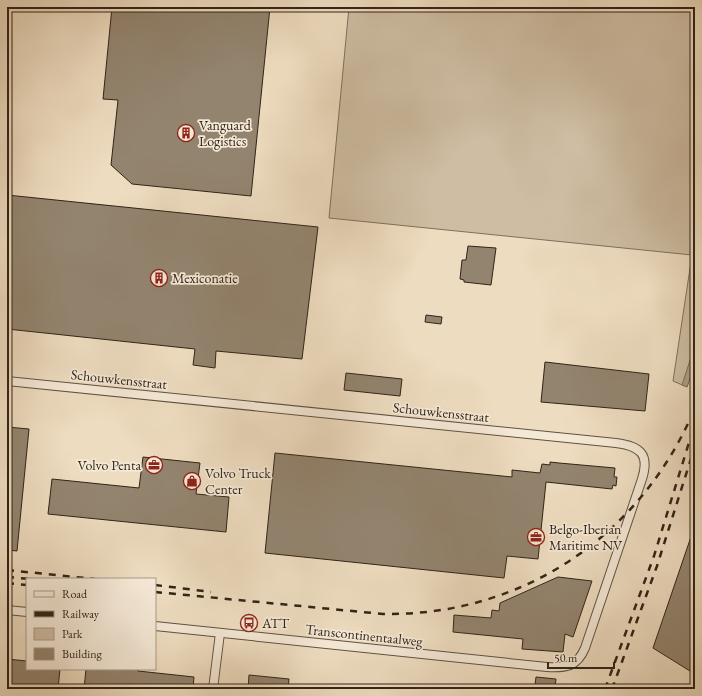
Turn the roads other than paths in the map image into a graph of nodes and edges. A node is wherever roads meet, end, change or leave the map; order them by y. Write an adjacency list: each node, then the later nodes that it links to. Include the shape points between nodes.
1 (7, 381): 6 (street, Schouwkensstraat, via 616,443 637,448 644,458 645,471 582,656)
2 (7, 610): 3 (street)
3 (26, 612)
4 (156, 626): 5 (street, Transcontinentaalweg)
5 (220, 633): 6 (street, Transcontinentaalweg, via 548,667); 7 (street)
6 (570, 665)
7 (213, 689)

